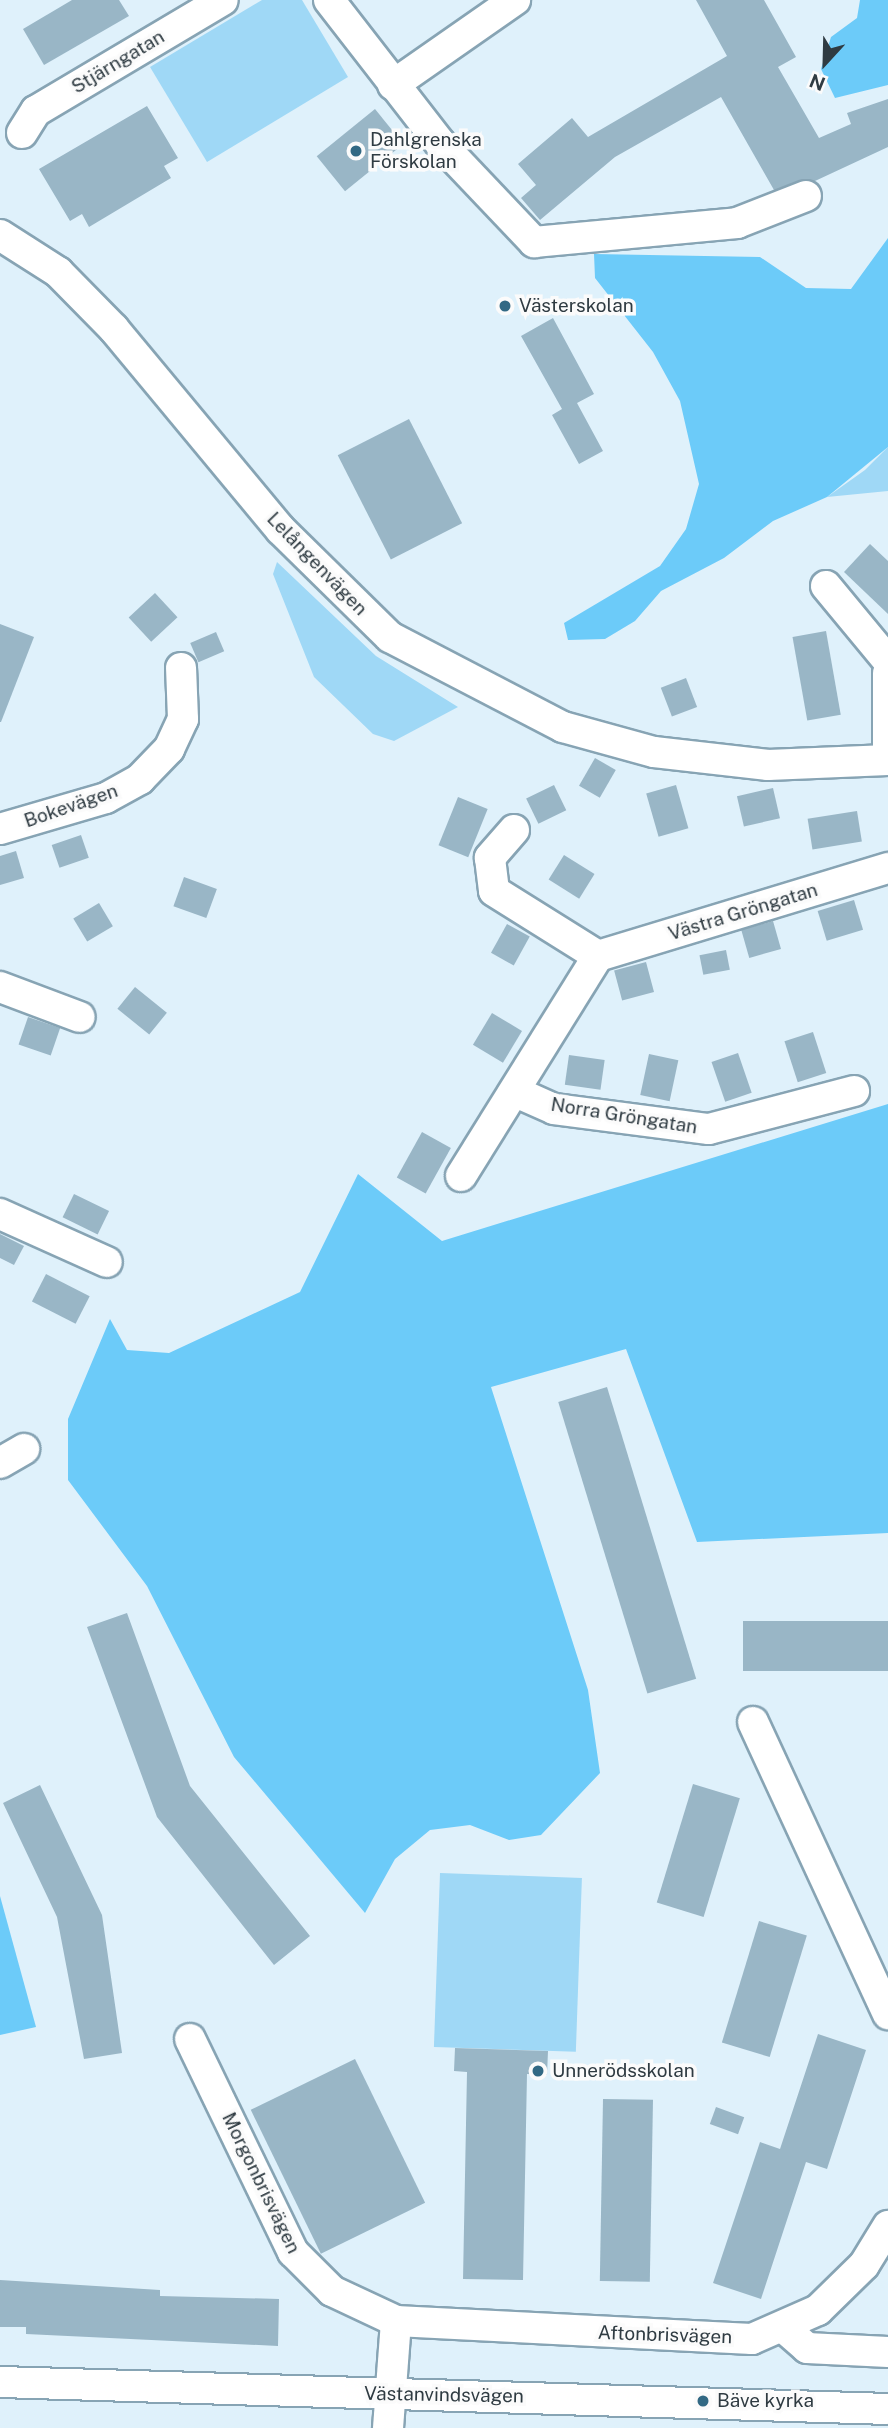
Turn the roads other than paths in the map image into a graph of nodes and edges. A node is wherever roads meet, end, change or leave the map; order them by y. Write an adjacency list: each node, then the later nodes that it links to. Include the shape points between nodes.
1 (223, 0): 5 (street, Stjärngatan, via 36,111)
2 (330, 0): 4 (street)
3 (515, 0): 4 (street)
4 (393, 85): 6 (street, via 534,242 737,223)
5 (22, 133)
6 (806, 196)
7 (0, 235): 13 (street, Lelångenvägen, via 58,272 114,329 281,530 390,637 563,727 654,752 768,765)
8 (826, 586): 9 (street)
9 (888, 661)
10 (181, 668): 14 (street, Bokevägen, via 183,719 169,749 140,779 106,798)
11 (888, 673): 12 (street)
12 (888, 749)
13 (888, 760)
14 (0, 829)
15 (514, 831): 17 (street, via 490,858 494,891)
16 (888, 868): 17 (street, Västra Gröngatan)
17 (598, 956): 21 (street)
18 (0, 987): 19 (street)
19 (79, 1017)
20 (853, 1091): 21 (street, Norra Gröngatan, via 709,1129 554,1109)
21 (518, 1093): 22 (street)
22 (461, 1176)
23 (0, 1213): 24 (street)
24 (107, 1262)
25 (754, 1723): 26 (street)
26 (888, 2014)
27 (190, 2039): 29 (street, Morgonbrisvägen, via 293,2252 332,2291)
28 (888, 2226): 30 (street, Aftonbrisvägen, via 841,2290)
29 (396, 2321): 30 (street, Aftonbrisvägen, via 752,2339); 33 (street)
30 (783, 2328): 31 (street, via 807,2348)
31 (888, 2352)
32 (0, 2382): 33 (street, Västanvindsvägen)
33 (391, 2394): 34 (street, Västanvindsvägen); 35 (street)
34 (888, 2409)
35 (388, 2428)

